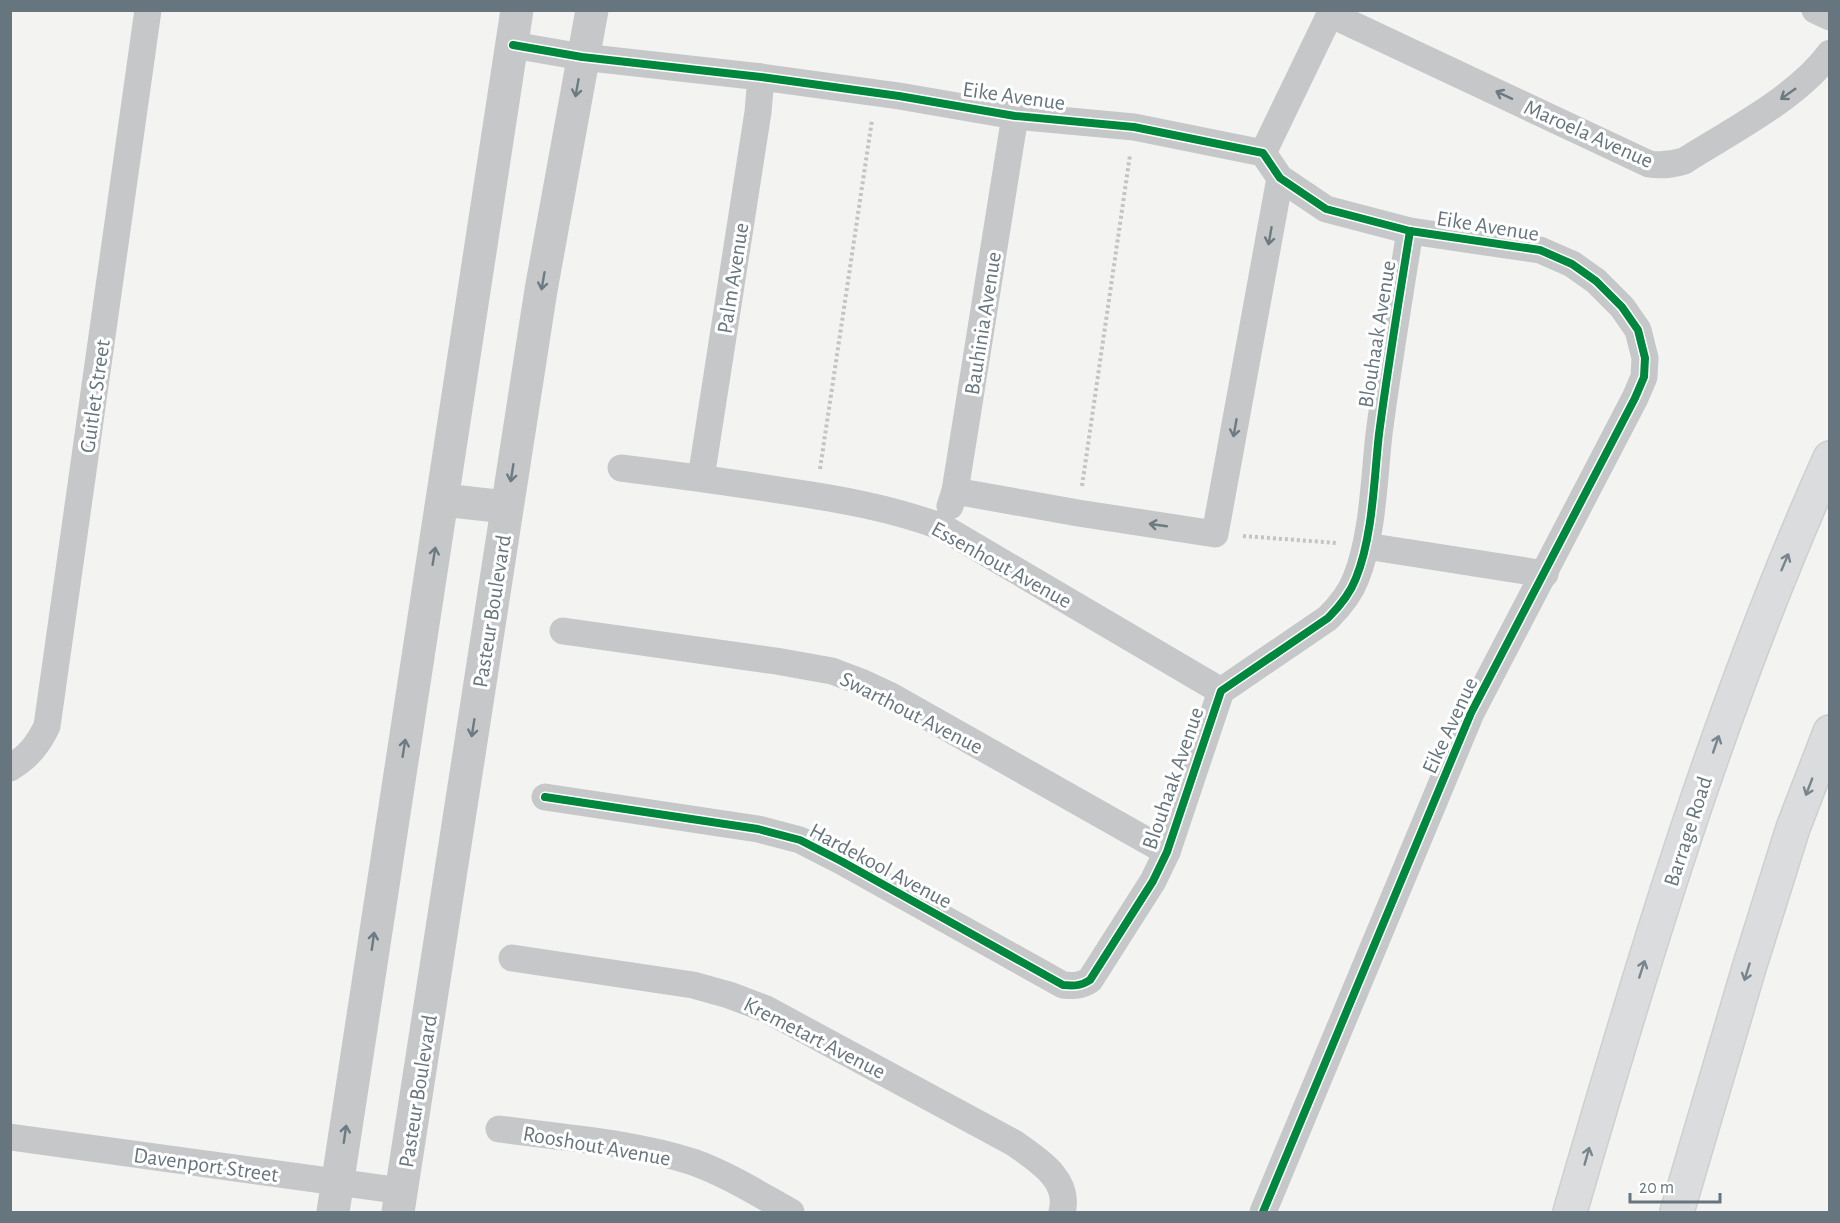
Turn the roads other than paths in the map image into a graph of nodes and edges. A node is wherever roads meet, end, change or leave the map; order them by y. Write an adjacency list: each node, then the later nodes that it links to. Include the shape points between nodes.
1 (148, 10): 27 (street, Guitlet Street, via 47,726 37,746)
2 (517, 10): 7 (street)
3 (592, 10): 9 (street, Pasteur Boulevard)
4 (1815, 10): 6 (street)
5 (1331, 12): 8 (street, Maroela Avenue, one-way to 5, via 1804,83 1775,103 1684,161 1659,166); 12 (street, Maroela Avenue)
6 (1830, 17)
7 (513, 45): 9 (street, Eike Avenue); 19 (street)
8 (1830, 53)
9 (582, 57): 10 (street, Eike Avenue); 20 (street, Pasteur Boulevard, one-way to 20)
10 (761, 77): 11 (street, Eike Avenue); 17 (street, Palm Avenue)
11 (1014, 116): 12 (street, Eike Avenue, via 1134,127); 18 (street, Bauhinia Avenue)
12 (1263, 153): 13 (street, Eike Avenue)
13 (1280, 178): 14 (street, Eike Avenue, via 1326,209); 18 (street, one-way to 18, via 1215,534)
14 (1410, 231): 22 (street, Blouhaak Avenue, via 1387,369); 23 (street, Eike Avenue, via 1540,250 1596,280 1638,330 1645,358 1644,377)
15 (1830, 458): 39 (main road, Barrage Road, one-way to 15, via 1700,791 1754,636)
16 (621, 468): 17 (street, Essenhout Avenue)
17 (701, 478): 21 (street, Essenhout Avenue, via 870,505)
18 (955, 491): 21 (street, Bauhinia Avenue)
19 (443, 500): 20 (street); 34 (street, one-way to 19)
20 (507, 507): 35 (street, Pasteur Boulevard, one-way to 35)
21 (942, 527): 25 (street, Essenhout Avenue)
22 (1366, 546): 23 (street); 25 (street, Blouhaak Avenue, via 1350,592 1328,618)
23 (1545, 574): 38 (street, Eike Avenue, via 1471,713)
24 (563, 631): 29 (street, Swarthout Avenue, via 776,661 842,675 891,696)
25 (1221, 691): 29 (street, Blouhaak Avenue)
26 (1830, 732): 40 (main road, one-way to 40, via 1789,839)
27 (10, 768)
28 (545, 797): 31 (street, Hardekool Avenue, via 758,829 800,840)
29 (1167, 852): 31 (street, Blouhaak Avenue, via 1090,980 1075,986 1064,985)
30 (512, 958): 37 (street, Kremetart Avenue, via 693,985 766,1009 1014,1143 1057,1180 1064,1204)
31 (1046, 976)
32 (499, 1129): 36 (street, Rooshout Avenue, via 672,1156 741,1184)
33 (10, 1137): 34 (street, Davenport Street)
34 (335, 1197): 35 (street, Davenport Street)
35 (400, 1202)
36 (791, 1212)
37 (1062, 1212)
38 (1263, 1212)
39 (1570, 1212)
40 (1677, 1212)

